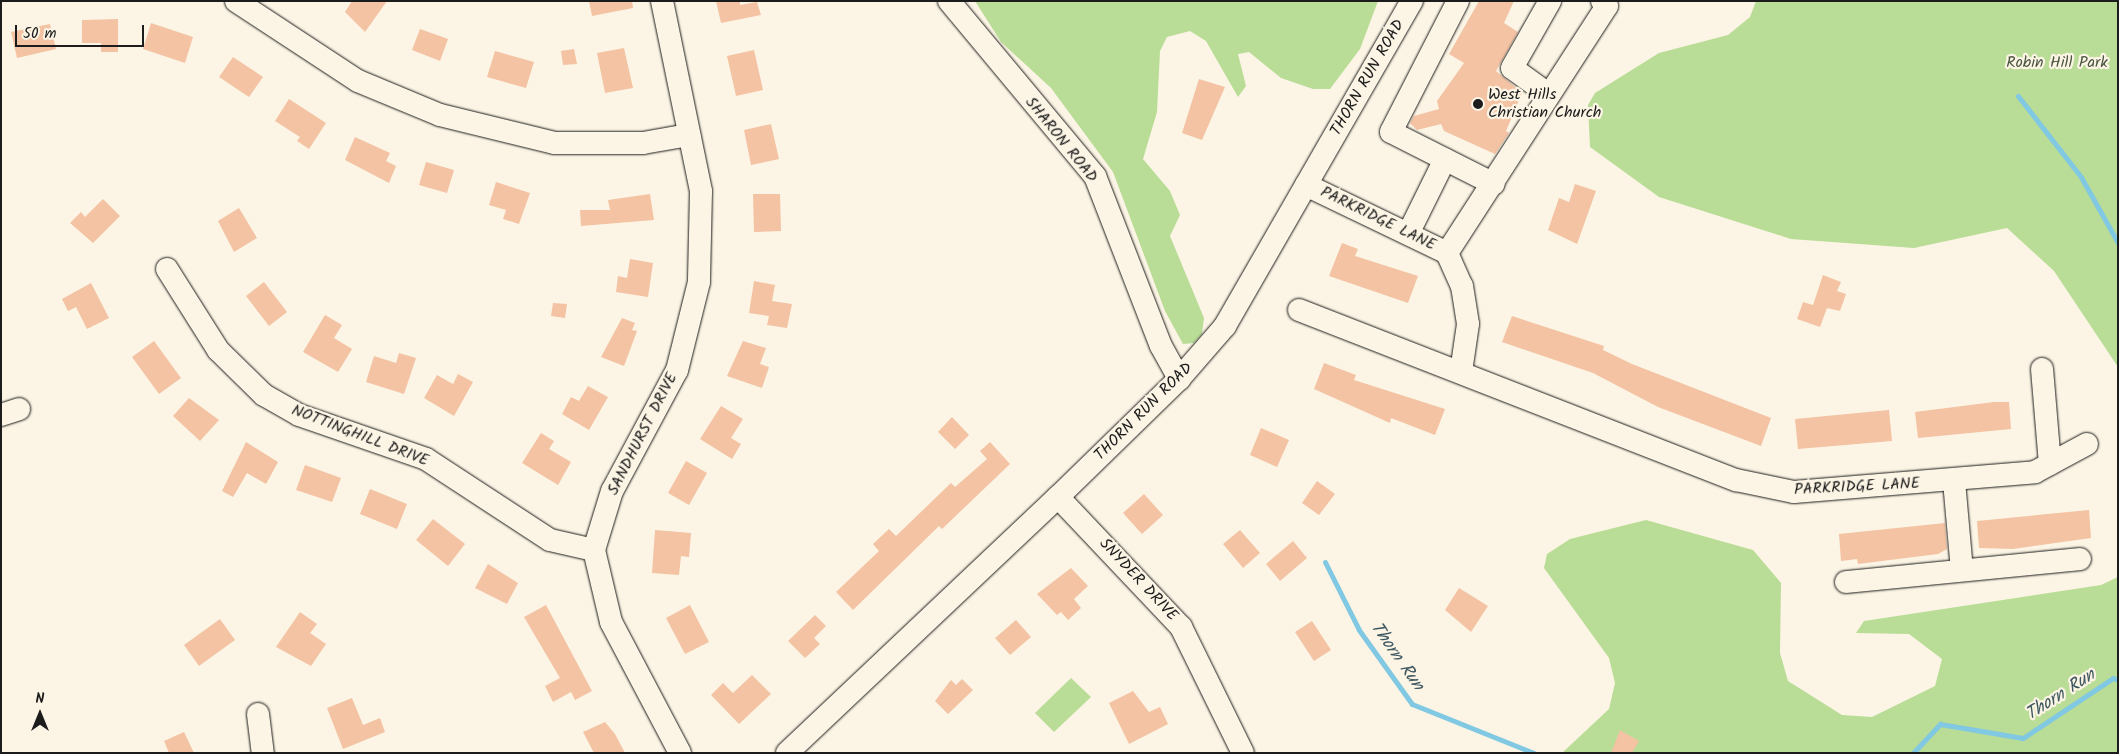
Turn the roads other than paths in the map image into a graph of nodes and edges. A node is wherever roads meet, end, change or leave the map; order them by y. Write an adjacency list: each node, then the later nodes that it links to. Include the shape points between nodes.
1 (236, 1): 9 (street, via 358,81 440,115 555,143 643,143)
2 (662, 1): 9 (street, SANDHURST DRIVE)
3 (949, 1): 19 (street, SHARON ROAD, via 1095,176 1161,346)
4 (1412, 1): 11 (street, THORN RUN ROAD)
5 (1458, 1): 10 (street, via 1391,132)
6 (1550, 1): 8 (street, via 1512,68)
7 (1602, 1): 8 (street, via 1607,6)
8 (1548, 94): 12 (street)
9 (689, 135): 24 (street, SANDHURST DRIVE, via 701,191 704,236 696,307 677,370 612,491)
10 (1444, 159): 12 (street); 13 (street)
11 (1306, 184): 13 (street, PARKRIDGE LANE); 19 (street, THORN RUN ROAD, via 1224,326)
12 (1494, 184): 14 (street)
13 (1408, 232): 14 (street, PARKRIDGE LANE)
14 (1447, 253): 18 (street, PARKRIDGE LANE, via 1462,286 1468,324)
15 (168, 269): 24 (street, NOTTINGHILL DRIVE, via 218,350 264,395 299,415 426,459 550,540)
16 (1299, 310): 18 (street, PARKRIDGE LANE)
17 (2042, 369): 21 (street)
18 (1461, 372): 22 (street, PARKRIDGE LANE, via 1736,480 1794,492)
19 (1179, 379): 23 (street, THORN RUN ROAD)
20 (2087, 444): 21 (street, PARKRIDGE LANE)
21 (2050, 464): 22 (street, PARKRIDGE LANE, via 2035,472)
22 (1954, 481): 26 (street)
23 (1058, 497): 29 (street, THORN RUN ROAD); 32 (street, SNYDER DRIVE, via 1181,627)
24 (594, 550): 31 (street, via 611,622)
25 (2080, 559): 26 (street)
26 (1962, 570): 27 (street)
27 (1846, 582)
28 (258, 714): 30 (street)
29 (800, 748)
30 (264, 753)
31 (680, 753)
32 (1244, 753)

